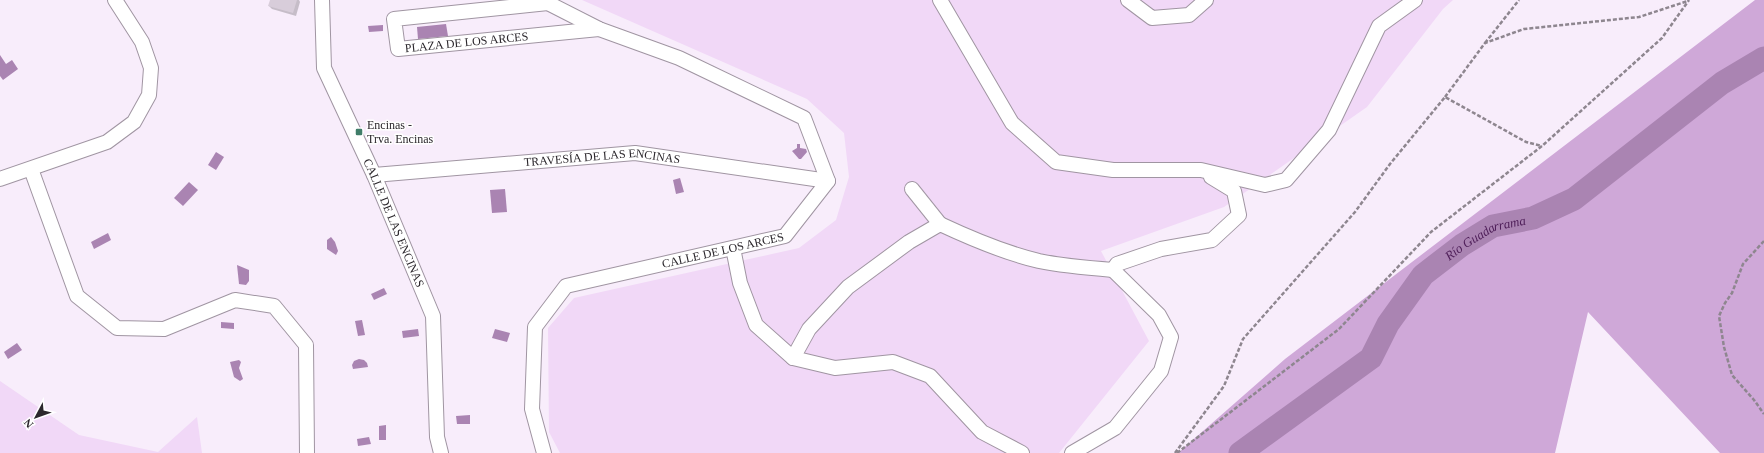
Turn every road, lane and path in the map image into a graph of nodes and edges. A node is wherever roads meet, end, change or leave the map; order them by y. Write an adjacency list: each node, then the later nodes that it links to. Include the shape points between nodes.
1 (115, 0): 14 (street, via 142,42 150,68 150,95 134,122 107,142)
2 (322, 0): 16 (street, CALLE DE LAS ENCINAS, via 324,68)
3 (940, 0): 15 (street, via 1012,123 1056,162 1113,170)
4 (1128, 0): 5 (street, via 1152,18 1189,15)
5 (1206, 0)
6 (1416, 0): 15 (street, via 1379,26 1329,130 1286,180 1265,185)
7 (1519, 0): 11 (path)
8 (1689, 0): 11 (path, via 1640,17 1524,29); 13 (path, via 1662,38)
9 (548, 1): 10 (street); 10 (street, PLAZA DE LOS ARCES, via 394,19 398,49)
10 (599, 30): 18 (street, via 679,58 804,118)
11 (1485, 43): 12 (path)
12 (1445, 96): 13 (path, via 1526,142); 31 (path, via 1355,212 1243,339 1224,386)
13 (1542, 146): 31 (path, via 1431,232 1339,329)
14 (31, 168): 17 (street); 26 (street, via 76,296 117,328 164,329 236,300 274,306 306,345)
15 (1201, 170): 23 (street, via 1234,190 1239,216 1212,240 1161,249 1117,264)
16 (374, 175): 18 (street, TRAVESÍA DE LAS ENCINAS, via 635,153); 27 (street, CALLE DE LAS ENCINAS, via 433,316 437,437)
17 (0, 179)
18 (828, 181): 22 (street, CALLE DE LOS ARCES, via 785,236)
19 (912, 189): 20 (street)
20 (940, 224): 23 (street, via 984,244 1038,260); 24 (street, via 909,242 848,287 809,329)
21 (1764, 241): 25 (path, via 1743,264 1732,293 1719,316 1732,375)
22 (733, 248): 24 (street, via 740,283 756,325); 28 (street, CALLE DE LOS ARCES, via 566,286 535,327 532,409)
23 (1112, 270): 30 (street, via 1159,315 1171,337 1161,371 1115,428)
24 (793, 358): 29 (street, via 835,368 893,362 930,376 982,432)
25 (1764, 414)
26 (307, 453)
27 (440, 453)
28 (544, 453)
29 (1022, 453)
30 (1072, 453)
31 (1176, 453)

